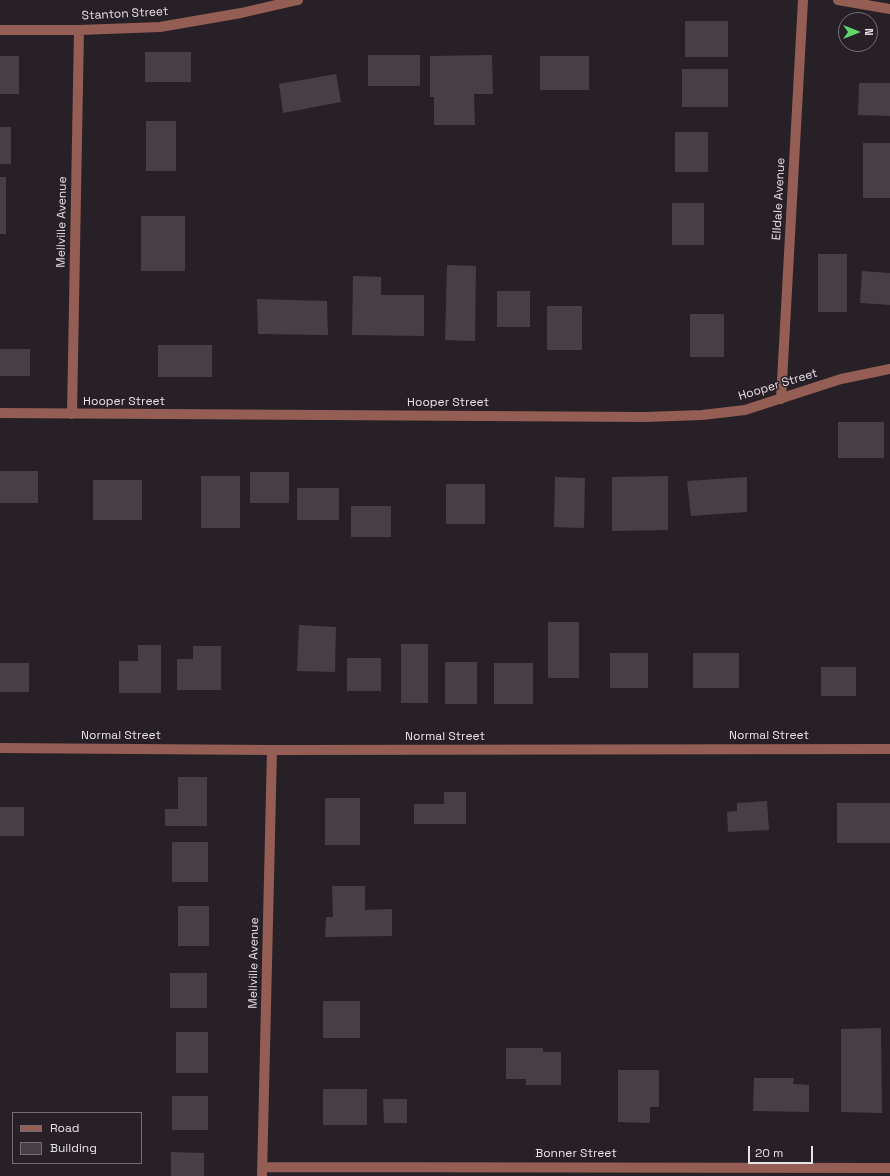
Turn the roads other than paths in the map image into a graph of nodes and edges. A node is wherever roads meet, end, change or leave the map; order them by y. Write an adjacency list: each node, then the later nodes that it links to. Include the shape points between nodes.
1 (298, 0): 6 (street, Stanton Street, via 160,27)
2 (803, 0): 8 (street, Elldale Avenue)
3 (838, 0): 4 (street)
4 (890, 9)
5 (0, 30): 6 (street, Stanton Street)
6 (79, 30): 10 (street, Mellville Avenue)
7 (890, 368): 8 (street, Hooper Street, via 841,379)
8 (781, 398): 10 (street, Hooper Street, via 745,410 645,417)
9 (0, 413): 10 (street, Hooper Street)
10 (72, 414)
11 (0, 748): 13 (street, Normal Street)
12 (890, 749): 13 (street, Normal Street)
13 (272, 750): 15 (street, Mellville Avenue)
14 (890, 1168): 15 (street, Bonner Street)
15 (262, 1172)

